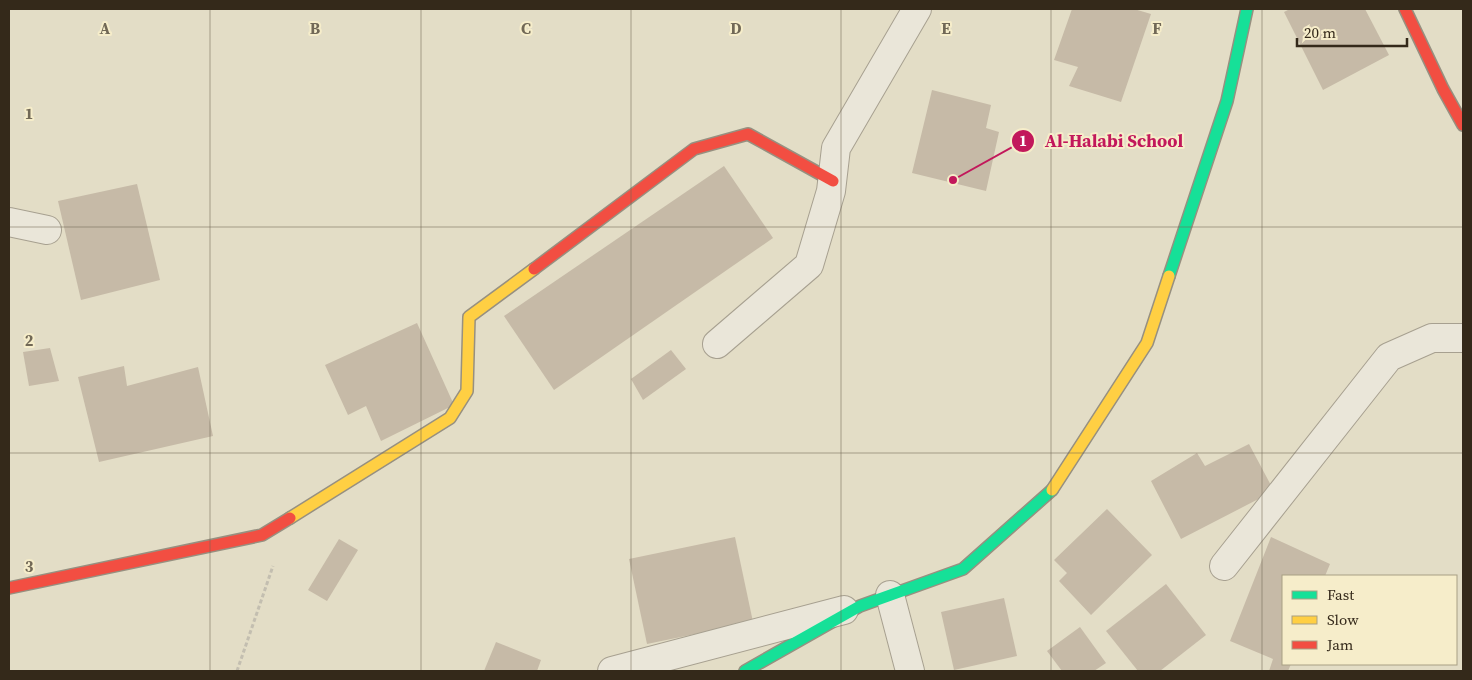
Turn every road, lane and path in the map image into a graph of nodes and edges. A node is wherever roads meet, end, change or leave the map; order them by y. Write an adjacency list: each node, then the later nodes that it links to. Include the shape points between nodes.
1 (917, 9): 5 (street, via 836,148)
2 (1248, 9): 13 (street, via 1227,101 1147,343 1052,490 963,569)
3 (1404, 9): 4 (street)
4 (1463, 125)
5 (833, 181): 9 (street, via 809,265); 10 (street, via 748,134 694,149 469,317 467,391 450,418)
6 (9, 222): 7 (street)
7 (46, 230)
8 (1463, 338): 11 (street, via 1432,338 1389,357)
9 (718, 344)
10 (290, 518): 12 (street, via 262,535); 15 (path)
11 (1224, 566)
12 (9, 588)
13 (890, 595): 14 (street); 18 (street)
14 (860, 606): 16 (street); 17 (street)
15 (237, 671)
16 (612, 671)
17 (745, 671)
18 (910, 671)

